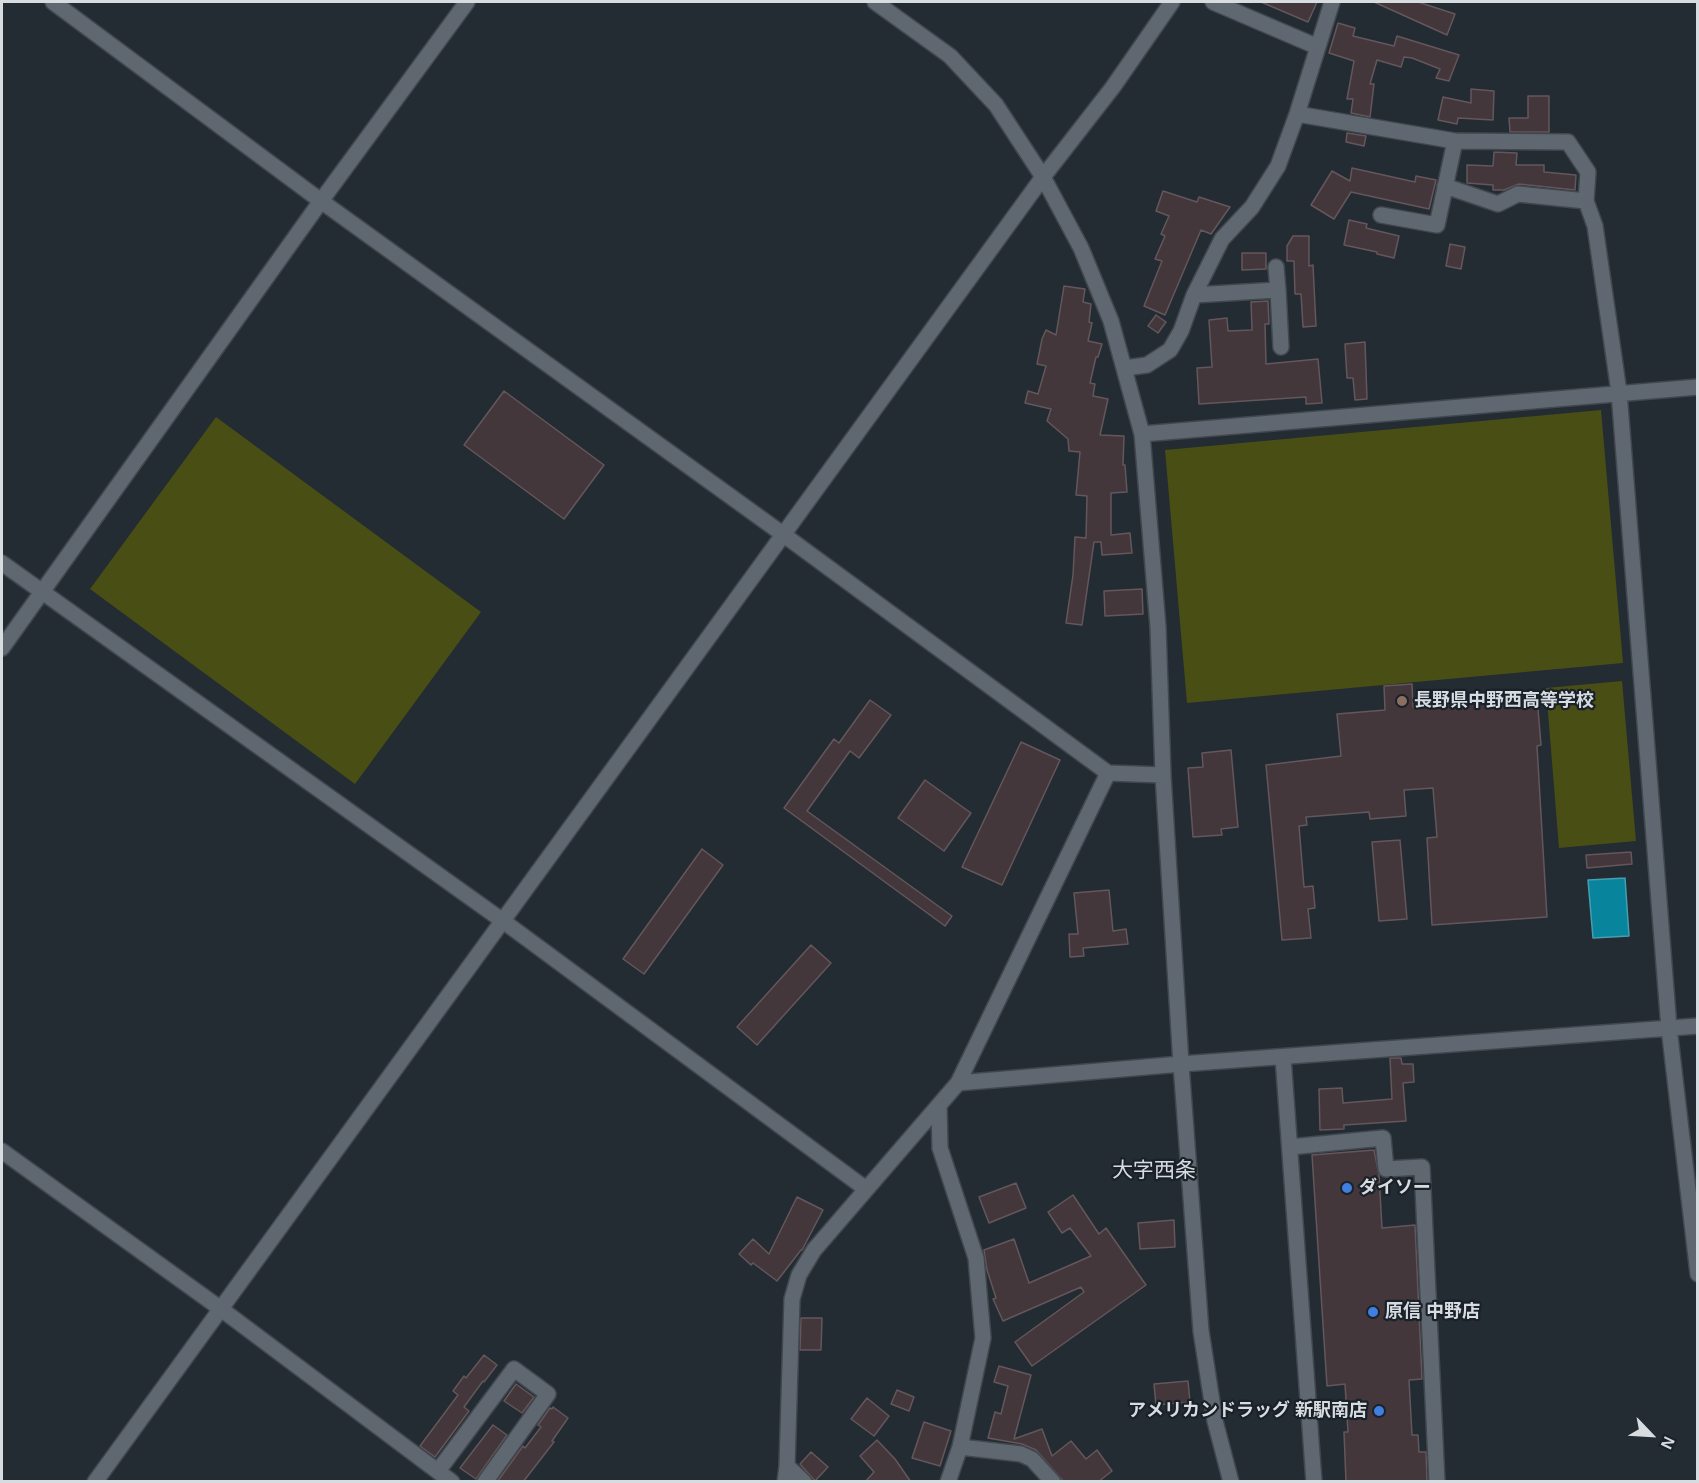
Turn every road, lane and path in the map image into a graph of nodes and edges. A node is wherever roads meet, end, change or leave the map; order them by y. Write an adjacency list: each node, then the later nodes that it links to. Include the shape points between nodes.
1 (53, 2): 12 (street)
2 (467, 2): 12 (street)
3 (875, 2): 10 (street, via 950,56 996,105)
4 (1172, 2): 10 (street)
5 (1213, 2): 7 (street)
6 (1332, 2): 7 (street)
7 (1318, 47): 8 (street)
8 (1297, 114): 9 (street); 17 (street, via 1278,166 1252,207 1222,239)
9 (1455, 141): 11 (street); 13 (street, via 1568,142 1588,172)
10 (1043, 177): 19 (street, via 1081,248 1111,321); 23 (street)
11 (1445, 186): 13 (street, via 1498,204 1518,194); 14 (street, via 1437,225)
12 (321, 201): 23 (street); 25 (street)
13 (1586, 201): 21 (street, via 1595,226)
14 (1381, 215)
15 (1276, 267): 16 (street)
16 (1278, 290): 17 (street); 18 (street)
17 (1194, 295): 19 (street, via 1170,350 1148,365)
18 (1281, 347)
19 (1125, 368): 22 (street)
20 (1698, 387): 21 (street)
21 (1618, 392): 22 (street); 31 (street)
22 (1142, 434): 28 (street, via 1158,627)
23 (783, 535): 27 (street); 29 (street)
24 (2, 563): 25 (street)
25 (42, 592): 26 (street); 29 (street)
26 (2, 648)
27 (1107, 773): 28 (street); 34 (street)
28 (1163, 775): 33 (street)
29 (503, 921): 38 (street); 40 (street)
30 (1698, 1026): 31 (street)
31 (1669, 1028): 32 (street); 39 (street)
32 (1283, 1057): 33 (street); 36 (street)
33 (1181, 1064): 34 (street); 51 (street, via 1201,1331 1215,1420)
34 (958, 1083): 35 (street)
35 (939, 1106): 38 (street); 41 (street, via 940,1148 976,1258 984,1338)
36 (1290, 1147): 52 (street); 53 (street, via 1383,1138 1386,1169 1422,1167)
37 (2, 1151): 40 (street)
38 (866, 1189): 42 (street, via 814,1250 799,1275 792,1299)
39 (1698, 1274)
40 (221, 1309): 43 (street); 44 (street)
41 (960, 1447): 49 (street); 50 (street, via 1021,1454 1032,1459)
42 (787, 1466): 47 (street); 48 (street)
43 (438, 1471): 45 (street); 46 (street, via 514,1369 548,1394)
44 (95, 1482)
45 (452, 1482)
46 (485, 1482)
47 (784, 1482)
48 (804, 1482)
49 (948, 1482)
50 (1053, 1482)
51 (1231, 1482)
52 (1314, 1482)
53 (1437, 1482)

